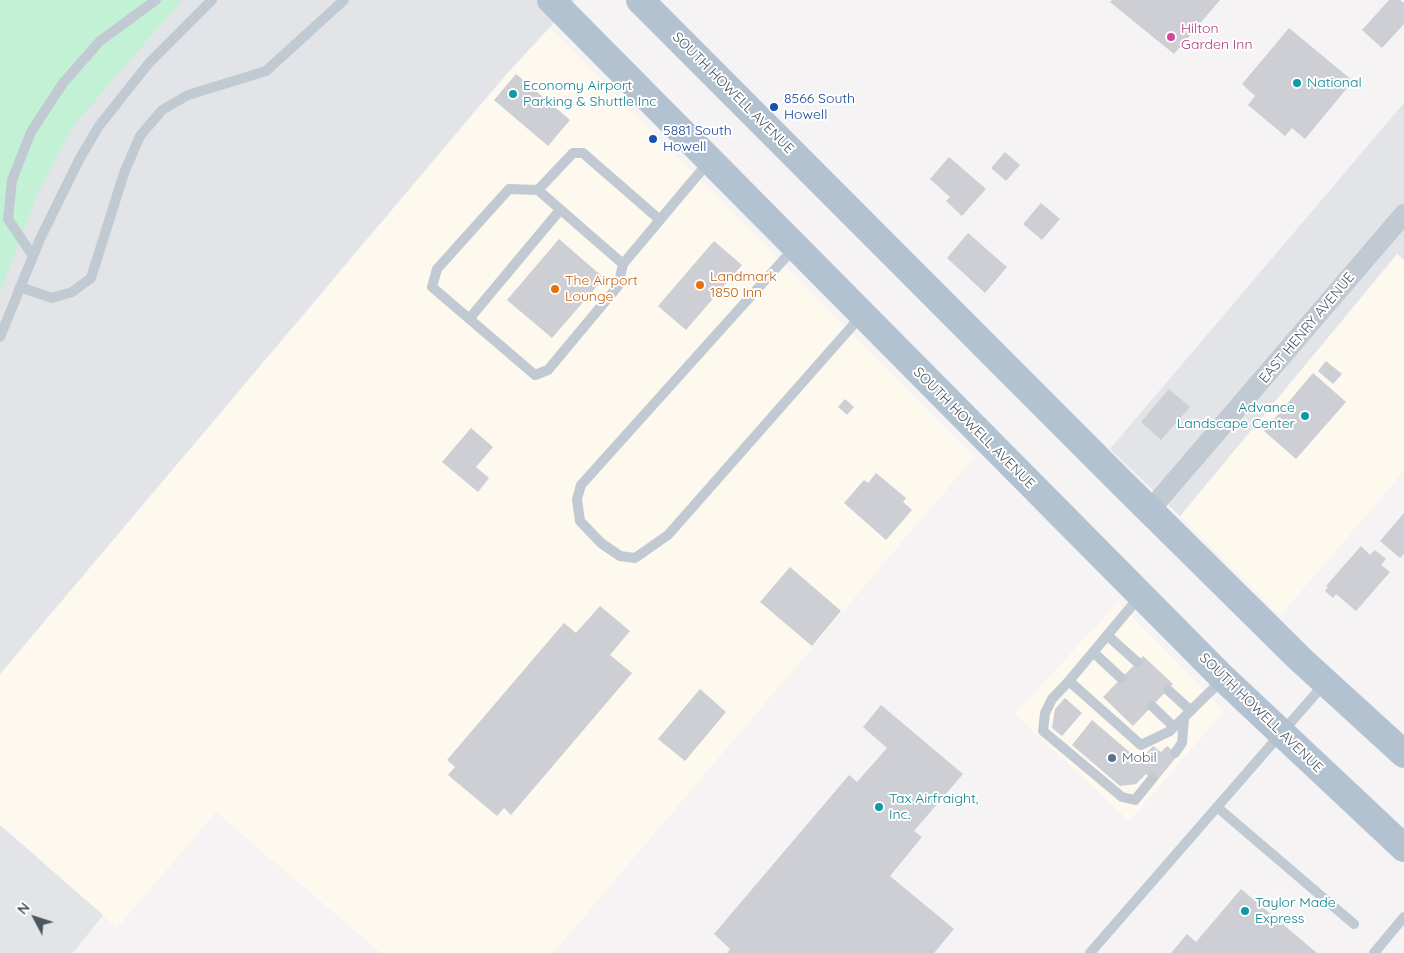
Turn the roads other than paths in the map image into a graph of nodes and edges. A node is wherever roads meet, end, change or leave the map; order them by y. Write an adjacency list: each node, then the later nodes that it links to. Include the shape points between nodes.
1 (156, 0): 12 (lane, via 100,41 63,83 31,132 12,180 8,219)
2 (212, 0): 12 (lane, via 149,62 99,126)
3 (344, 0): 14 (lane, via 266,71 188,95 162,110 140,136 124,173 90,278 72,292 52,298)
4 (551, 0): 6 (main road, SOUTH HOWELL AVENUE)
5 (640, 0): 18 (main road, SOUTH HOWELL AVENUE)
6 (710, 161): 10 (lane); 11 (main road, SOUTH HOWELL AVENUE)
7 (538, 190): 8 (lane); 10 (lane, via 572,154 582,153); 16 (lane, via 509,189 437,269 432,287)
8 (560, 210): 13 (lane); 16 (lane)
9 (1402, 219): 18 (street, EAST HENRY AVENUE)
10 (660, 220): 13 (lane)
11 (795, 247): 15 (main road, SOUTH HOWELL AVENUE); 15 (lane, via 581,485 577,499 580,521 596,538 620,556 634,558 668,535)
12 (33, 256): 14 (lane)
13 (622, 264): 16 (lane, via 618,286 548,370 536,375)
14 (20, 287): 17 (lane)
15 (862, 315): 19 (main road, SOUTH HOWELL AVENUE)
16 (469, 318)
17 (0, 337)
18 (1150, 510): 26 (main road, SOUTH HOWELL AVENUE)
19 (1141, 595): 20 (lane); 24 (main road, SOUTH HOWELL AVENUE)
20 (1108, 635): 21 (lane); 22 (lane)
21 (1093, 652): 23 (lane); 25 (lane)
22 (1137, 662)
23 (1121, 678)
24 (1223, 678): 29 (lane); 31 (main road, SOUTH HOWELL AVENUE)
25 (1069, 681): 30 (lane, via 1141,745); 34 (lane, via 1052,698 1045,713 1043,731 1122,797 1135,800)
26 (1326, 682): 31 (lane); 33 (main road, SOUTH HOWELL AVENUE)
27 (1168, 690): 29 (lane)
28 (1152, 706): 30 (lane)
29 (1187, 714): 30 (lane); 32 (lane, via 1182,743)
30 (1174, 727)
31 (1281, 733): 35 (lane); 36 (main road, SOUTH HOWELL AVENUE)
32 (1175, 753)
33 (1404, 754)
34 (1152, 780)
35 (1217, 807): 38 (lane); 39 (lane)
36 (1404, 848)
37 (1404, 917): 40 (lane)
38 (1354, 924)
39 (1090, 953)
40 (1375, 953)

